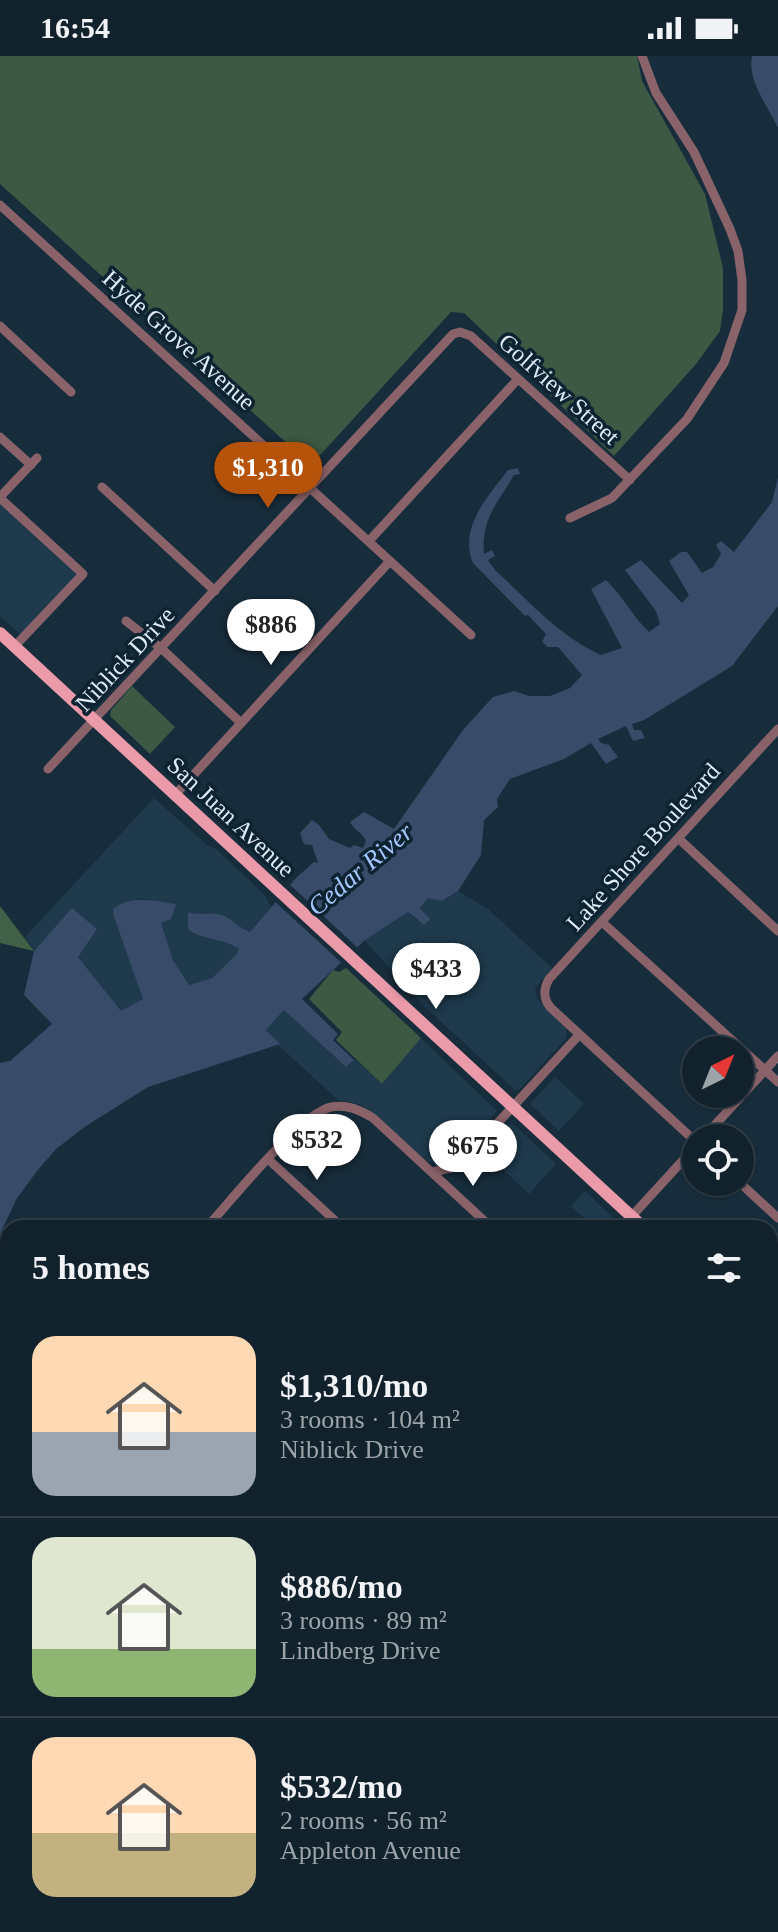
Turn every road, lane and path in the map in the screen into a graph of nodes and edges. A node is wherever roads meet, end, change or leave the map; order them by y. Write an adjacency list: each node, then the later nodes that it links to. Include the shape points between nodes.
1 (642, 56): 8 (street, via 656,93 694,152 730,229 743,300 733,341 701,400)
2 (0, 205): 10 (street, Hyde Grove Avenue)
3 (0, 326): 6 (street)
4 (460, 332): 5 (street, Golfview Street); 10 (street, Niblick Drive)
5 (518, 379): 8 (street, Golfview Street); 13 (street)
6 (71, 392)
7 (0, 437): 11 (street, via 34,461)
8 (630, 480): 12 (street, via 612,498)
9 (102, 487): 15 (street)
10 (311, 487): 13 (street, Hyde Grove Avenue); 15 (street, Niblick Drive)
11 (0, 498): 19 (street, via 83,574)
12 (570, 518)
13 (369, 541): 14 (street, Hyde Grove Avenue)
14 (390, 561): 18 (street, Hyde Grove Avenue); 22 (street)
15 (215, 591): 20 (street, Niblick Drive)
16 (126, 621): 20 (street)
17 (0, 633): 19 (main road, San Juan Avenue)
18 (471, 635)
19 (14, 647): 21 (main road, San Juan Avenue)
20 (162, 649): 21 (street, Niblick Drive); 22 (street)
21 (94, 720): 24 (street, Niblick Drive); 25 (main road, San Juan Avenue)
22 (241, 723): 25 (street)
23 (778, 729): 26 (street, Lake Shore Boulevard)
24 (48, 769)
25 (175, 795): 33 (main road, San Juan Avenue)
26 (678, 838): 27 (street, Lake Shore Boulevard); 28 (street)
27 (602, 922): 29 (street, Lake Shore Boulevard, via 549,979 544,994); 31 (street)
28 (778, 931)
29 (579, 1035): 33 (street); 35 (street)
30 (778, 1056): 31 (street)
31 (765, 1070): 32 (street); 34 (street)
32 (778, 1082)
33 (513, 1107): 38 (street, via 455,1167); 40 (main road, San Juan Avenue)
34 (716, 1124)
35 (682, 1131)
36 (269, 1160): 38 (street, via 310,1118 341,1106 373,1118); 42 (street); 43 (street)
37 (682, 1160): 40 (street)
38 (432, 1172): 44 (street)
39 (754, 1196): 41 (street)
40 (631, 1216): 45 (street); 46 (main road, San Juan Avenue)
41 (778, 1218)
42 (213, 1220)
43 (334, 1220)
44 (483, 1220)
45 (628, 1220)
46 (635, 1220)

